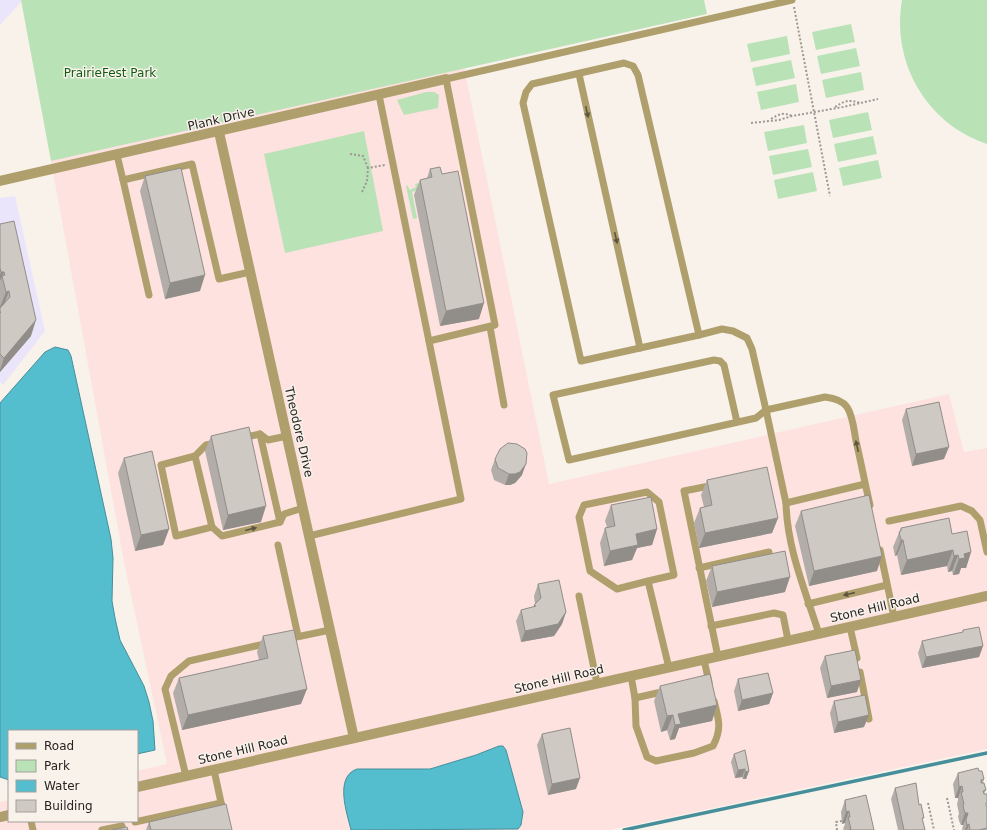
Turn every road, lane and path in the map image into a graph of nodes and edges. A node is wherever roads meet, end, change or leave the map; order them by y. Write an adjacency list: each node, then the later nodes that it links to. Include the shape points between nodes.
1 (793, 3): 3 (lane); 8 (path)
2 (579, 74): 24 (lane, via 624,63 634,66); 26 (lane, one-way to 26); 26 (lane, via 532,84 526,92 524,111 581,361)
3 (446, 79): 4 (street, Plank Drive); 23 (lane, via 495,325)
4 (379, 95): 12 (street, Plank Drive); 25 (lane)
5 (878, 99): 6 (path)
6 (860, 103): 7 (path); 7 (path, via 843,101)
7 (834, 108): 8 (path)
8 (814, 111): 9 (path); 20 (path)
9 (792, 116): 10 (path, via 787,119); 10 (path, via 786,113)
10 (770, 120): 11 (path)
11 (751, 123)
12 (219, 132): 14 (street, Plank Drive); 21 (street, Theodore Drive)
13 (350, 154): 16 (path, via 363,156)
14 (117, 155): 17 (lane); 18 (street, Plank Drive)
15 (386, 164): 16 (path)
16 (368, 168): 19 (path, via 367,181)
17 (123, 180): 21 (lane, via 192,164 219,279); 22 (lane)
18 (0, 181)
19 (362, 192)
20 (830, 196)
21 (250, 272): 31 (street, Theodore Drive)
22 (149, 295)
23 (490, 327): 25 (lane); 27 (lane)
24 (699, 335): 26 (lane); 28 (lane, via 722,329 734,331 747,338 752,349)
25 (429, 341): 43 (lane, via 461,499)
26 (640, 348)
27 (504, 405)
28 (766, 410): 29 (lane, via 756,418); 36 (lane, one-way to 28, via 853,425 848,408 843,402 825,397); 37 (lane)
29 (737, 422): 29 (lane, via 569,460 553,395 714,360 724,365)
30 (260, 434): 31 (lane, via 268,440); 32 (lane); 41 (lane)
31 (287, 436): 38 (street, Theodore Drive)
32 (237, 438)
33 (222, 442): 34 (lane, via 206,445)
34 (195, 456): 42 (lane); 42 (lane, via 161,465 176,536)
35 (719, 484): 48 (lane, via 684,491)
36 (865, 484): 37 (lane); 39 (lane)
37 (786, 502): 53 (lane, via 786,521)
38 (303, 508): 41 (lane, via 284,514); 43 (street, Theodore Drive)
39 (872, 513)
40 (889, 521): 47 (lane, via 961,506 972,511 980,520)
41 (280, 522): 42 (lane, one-way to 41, via 222,536)
42 (212, 527)
43 (309, 536): 57 (street, Theodore Drive)
44 (878, 542): 50 (lane)
45 (278, 545): 59 (lane)
46 (769, 552): 48 (lane)
47 (987, 552)
48 (699, 568): 55 (lane)
49 (648, 581): 49 (lane, via 674,575 659,502 647,492 584,505 579,517 590,571 616,589); 65 (lane)
50 (887, 585): 53 (lane, one-way to 53); 54 (lane)
51 (579, 596): 67 (lane)
52 (987, 596): 54 (street, Stone Hill Road)
53 (808, 604): 58 (lane)
54 (894, 617): 56 (street, Stone Hill Road)
55 (711, 626): 61 (lane, via 774,613 783,615); 63 (lane)
56 (850, 626): 58 (street, Stone Hill Road); 70 (lane)
57 (330, 630): 59 (lane); 71 (street, Theodore Drive)
58 (819, 634): 61 (street, Stone Hill Road)
59 (298, 636): 60 (lane)
60 (281, 640)
61 (788, 640): 63 (street, Stone Hill Road)
62 (273, 642): 73 (lane, via 189,661 168,680 166,689)
63 (718, 657): 64 (street, Stone Hill Road)
64 (704, 660): 65 (street, Stone Hill Road); 69 (lane, via 708,687 718,716 719,734 713,746 694,753 656,760 647,756 636,726)
65 (669, 668): 66 (street, Stone Hill Road)
66 (631, 676): 67 (street, Stone Hill Road); 69 (lane)
67 (597, 683): 71 (street, Stone Hill Road)
68 (675, 689): 69 (lane)
69 (635, 698)
70 (869, 719)
71 (354, 738): 72 (street, Stone Hill Road)
72 (214, 770): 73 (street, Stone Hill Road); 76 (lane)
73 (186, 776): 74 (street, Stone Hill Road)
74 (138, 787)
75 (948, 798): 87 (path)
76 (221, 803): 78 (lane); 79 (lane)
77 (928, 803): 86 (path)
78 (224, 817)
79 (138, 821)
80 (842, 821): 85 (path, via 836,822)
81 (135, 822): 84 (lane)
82 (122, 826): 83 (lane)
83 (102, 830)
84 (136, 830)
85 (837, 830)
86 (934, 830)
87 (954, 830)

